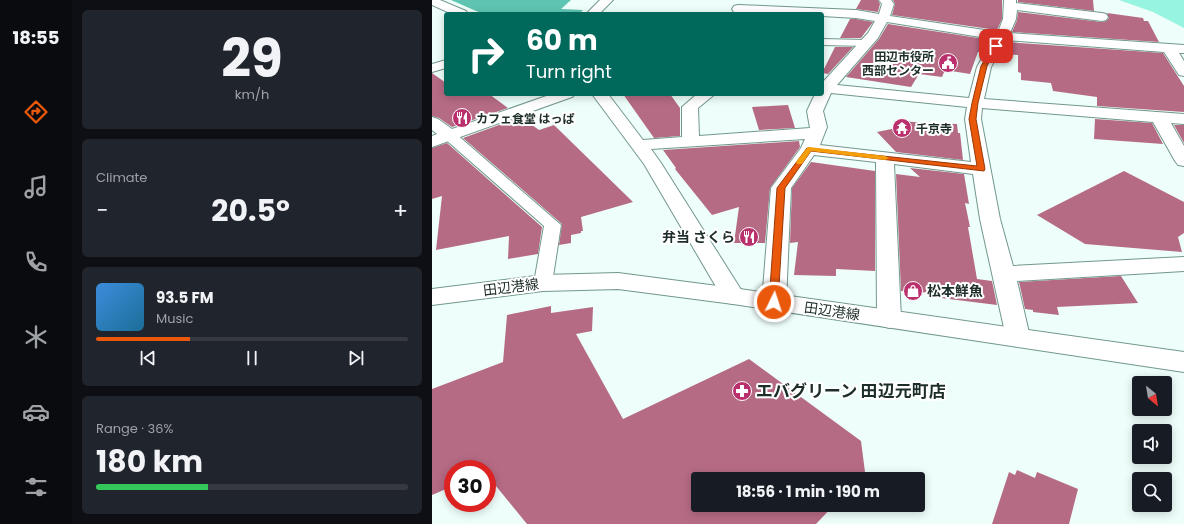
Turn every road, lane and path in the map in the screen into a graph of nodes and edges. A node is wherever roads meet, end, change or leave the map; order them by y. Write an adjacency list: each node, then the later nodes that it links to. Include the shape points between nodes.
1 (607, 0): 8 (street)
2 (885, 0): 11 (street, via 888,4 887,11)
3 (432, 1): 7 (street)
4 (1011, 3): 12 (street); 13 (street, via 1011,19)
5 (1099, 4): 12 (street)
6 (738, 8): 9 (street)
7 (457, 12)
8 (594, 12)
9 (817, 12)
10 (824, 12): 11 (street)
11 (882, 17): 13 (street); 15 (street)
12 (1102, 17): 16 (street)
13 (1001, 36): 16 (street); 28 (street, via 984,66)
14 (824, 42): 15 (lane)
15 (866, 43): 22 (street)
16 (1108, 44): 17 (street)
17 (1168, 48): 18 (street); 21 (street)
18 (1184, 50)
19 (444, 65): 20 (street)
20 (432, 68)
21 (1184, 72)
22 (824, 87)
23 (824, 88): 28 (street)
24 (561, 96): 32 (street)
25 (602, 96): 36 (street)
26 (704, 96): 35 (street, via 690,107)
27 (820, 96): 33 (street, via 815,112 819,127)
28 (975, 103): 29 (street); 39 (street, via 973,119)
29 (1159, 117): 30 (street); 38 (street)
30 (1184, 119)
31 (432, 122): 32 (street)
32 (450, 136): 34 (street); 42 (lane, via 552,225)
33 (813, 141): 35 (street); 37 (street); 45 (street, via 781,188)
34 (432, 142)
35 (691, 142): 36 (street)
36 (639, 145): 44 (street)
37 (886, 158): 39 (street); 46 (street)
38 (1184, 161)
39 (981, 169): 41 (street)
40 (1184, 264): 41 (street)
41 (1004, 274): 47 (street)
42 (543, 283): 43 (street, 田辺港線); 44 (street, 田辺港線, via 618,282)
43 (432, 296)
44 (733, 296): 45 (street, 田辺港線)
45 (774, 302): 46 (street, 田辺港線)
46 (889, 319): 47 (street, 田辺港線)
47 (1018, 337): 48 (street, 田辺港線)
48 (1184, 362)

